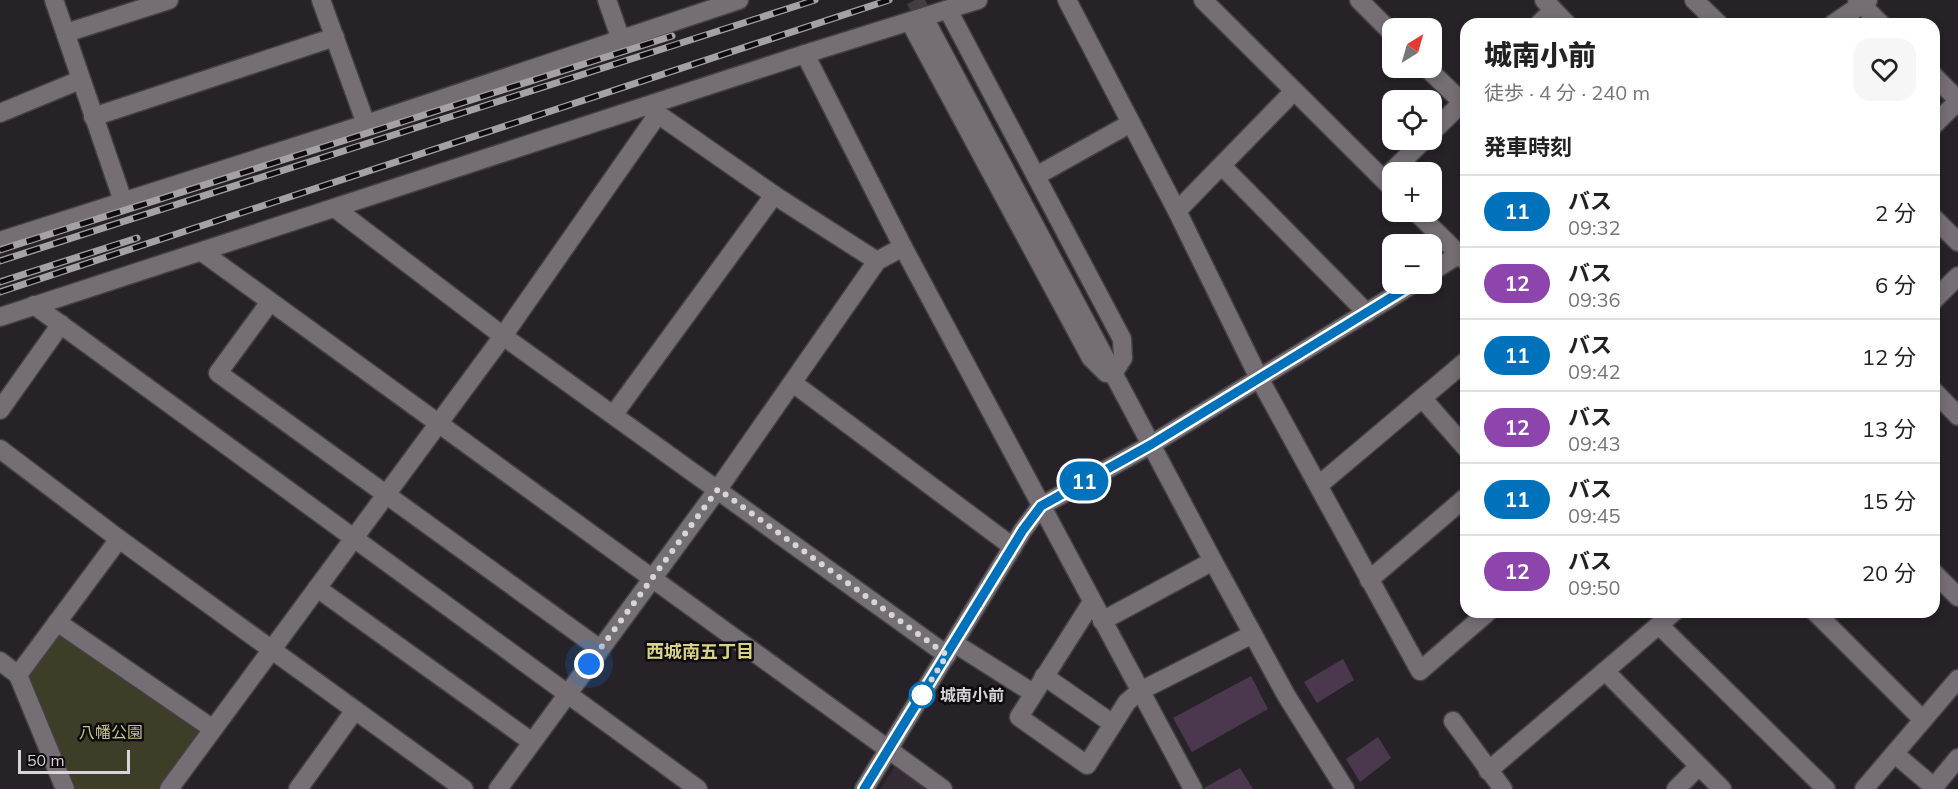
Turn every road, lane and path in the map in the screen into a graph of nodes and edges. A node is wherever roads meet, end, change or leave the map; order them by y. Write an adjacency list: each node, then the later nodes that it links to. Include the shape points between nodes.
1 (54, 0): 20 (street)
2 (169, 0): 20 (street)
3 (321, 0): 21 (street)
4 (607, 0): 22 (street)
5 (739, 0): 22 (street)
6 (978, 0): 13 (street)
7 (1067, 0): 36 (street)
8 (1203, 0): 27 (street)
9 (1359, 0): 19 (street)
10 (1694, 0): 15 (street)
11 (1862, 2): 16 (street); 17 (street)
12 (1548, 5): 14 (street)
13 (948, 10): 18 (street); 41 (street)
14 (1561, 18)
15 (1713, 18)
16 (1841, 18)
17 (1876, 18)
18 (919, 23): 23 (street); 67 (street, via 1091,358 1106,373)
19 (1382, 23)
20 (66, 33): 25 (street)
21 (334, 37): 33 (street); 37 (street)
22 (621, 40): 37 (street)
23 (805, 54): 31 (street); 51 (street)
24 (1438, 78): 28 (street)
25 (80, 80): 32 (street); 33 (street)
26 (1940, 82): 29 (street)
27 (1294, 91): 40 (street); 42 (street)
28 (1460, 97)
29 (1958, 100): 34 (street)
30 (1460, 105): 35 (street)
31 (652, 110): 43 (street); 45 (street); 65 (street)
32 (0, 113)
33 (93, 117): 44 (street)
34 (1940, 119)
35 (1442, 122)
36 (1131, 123): 41 (street); 46 (street)
37 (366, 124): 44 (street)
38 (1416, 150): 39 (street)
39 (1406, 162)
40 (1222, 165): 46 (street); 62 (street)
41 (1036, 176): 67 (street, via 1122,339 1123,358)
42 (1382, 177)
43 (774, 195): 55 (street); 73 (street)
44 (123, 201): 49 (street)
45 (336, 209): 52 (street); 65 (street)
46 (1177, 211): 68 (street)
47 (1427, 222): 53 (street)
48 (1940, 224): 50 (street)
49 (0, 241)
50 (1958, 242)
51 (903, 247): 55 (street); 83 (street)
52 (202, 252): 60 (street); 61 (street)
53 (1460, 252)
54 (1460, 257): 56 (street)
55 (877, 261): 69 (street)
56 (1442, 266)
57 (1958, 276): 59 (street)
58 (1397, 294): 62 (street)
59 (1940, 294)
60 (270, 302): 75 (street); 81 (street, via 218,373)
61 (34, 305): 63 (street); 64 (street)
62 (1367, 313): 68 (street)
63 (0, 317)
64 (61, 324): 72 (street); 85 (street)
65 (503, 336): 73 (street); 75 (street)
66 (1460, 366): 70 (street)
67 (1114, 372): 77 (street)
68 (1259, 378): 77 (street); 79 (street)
69 (793, 383): 80 (street); 86 (street)
70 (1422, 398): 76 (street); 79 (street)
71 (1940, 398): 74 (street)
72 (0, 410)
73 (614, 414): 80 (street)
74 (1958, 416)
75 (439, 422): 81 (street); 88 (street)
76 (1460, 441)
77 (1152, 444): 83 (street); 87 (street)
78 (0, 449): 84 (street)
79 (1319, 485): 90 (street)
80 (718, 489): 88 (street); 103 (street)
81 (388, 493): 85 (street); 102 (street)
82 (1460, 502): 90 (street)
83 (1041, 506): 86 (street); 93 (street)
84 (119, 539): 98 (street); 101 (street)
85 (354, 540): 91 (street); 111 (street)
86 (1013, 547): 103 (street)
87 (1213, 561): 97 (street); 100 (street)
88 (651, 579): 102 (street); 118 (street)
89 (1940, 579): 92 (street)
90 (1369, 580): 94 (street, via 1420,671)
91 (318, 588): 101 (street); 117 (street)
92 (1958, 597)
93 (1092, 602): 97 (street); 107 (street)
94 (1481, 618)
95 (1667, 618): 99 (street)
96 (1821, 618): 113 (street)
97 (1102, 621): 109 (street)
98 (57, 622): 106 (street); 116 (street)
99 (1659, 625): 105 (street); 137 (street)
100 (1253, 634): 109 (street); 133 (street)
101 (272, 648): 112 (street); 116 (street)
102 (600, 649): 111 (street)
103 (950, 649): 110 (street); 118 (street)
104 (0, 661): 106 (street)
105 (1605, 671): 121 (street); 122 (street)
106 (18, 675): 125 (street)
107 (1044, 676): 110 (street); 115 (street)
108 (1958, 679): 113 (street)
109 (1140, 691): 115 (street, via 1126,702); 132 (street)
110 (1033, 693): 115 (street, via 1019,717 1087,765)
111 (567, 694): 117 (street); 129 (street)
112 (355, 710): 126 (street); 127 (street)
113 (1923, 720): 119 (street)
114 (1453, 721): 122 (street)
115 (1113, 724)
116 (213, 729): 123 (street)
117 (532, 742): 128 (street)
118 (888, 751): 130 (street); 131 (street)
119 (1894, 754): 124 (street); 138 (street)
120 (1958, 758): 124 (street)
121 (1699, 766): 135 (street); 136 (street)
122 (1488, 771): 134 (street)
123 (172, 788)
124 (1935, 788)
125 (65, 789)
126 (298, 789)
127 (464, 789)
128 (498, 789)
129 (698, 789)
130 (864, 789)
131 (943, 789)
132 (1193, 789)
133 (1345, 789)
134 (1503, 789)
135 (1676, 789)
136 (1722, 789)
137 (1826, 789)
138 (1864, 789)

